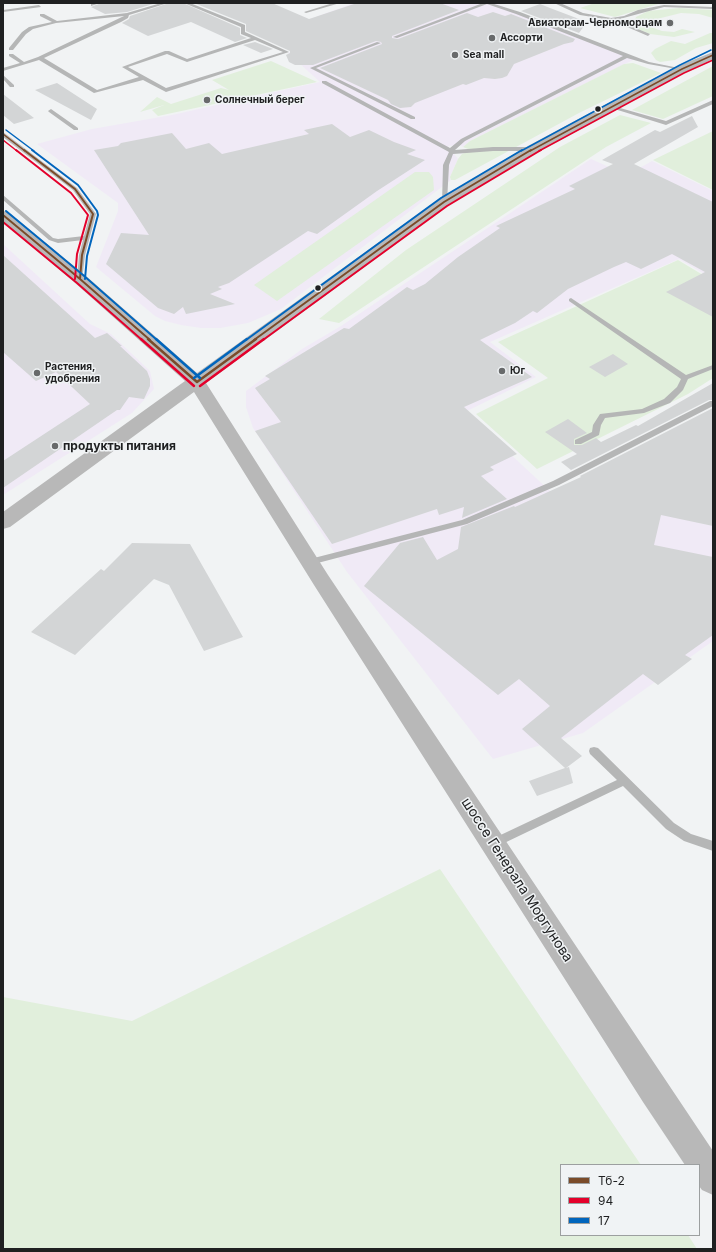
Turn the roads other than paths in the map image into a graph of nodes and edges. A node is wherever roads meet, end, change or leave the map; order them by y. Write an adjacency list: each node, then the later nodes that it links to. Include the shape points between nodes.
1 (98, 3): 7 (lane)
2 (166, 3): 11 (lane)
3 (186, 3): 16 (lane, via 243,26 243,33)
4 (338, 3): 10 (lane)
5 (556, 3): 12 (lane, via 582,14)
6 (39, 4): 9 (lane); 13 (lane, via 38,11)
7 (93, 4)
8 (713, 8): 12 (lane, via 664,6 640,11 625,18)
9 (3, 11)
10 (306, 12)
11 (128, 14): 13 (lane); 20 (lane, via 119,21)
12 (611, 19): 14 (lane)
13 (56, 22): 21 (lane, via 32,28 24,33 11,52)
14 (648, 35)
15 (395, 37): 19 (lane, via 487,3)
16 (255, 38): 25 (lane, via 187,61 167,52 124,67); 25 (lane, via 287,52 166,90)
17 (379, 43): 31 (lane, via 312,68)
18 (713, 55): 23 (main road)
19 (627, 56): 23 (lane); 35 (lane, via 463,140 453,148)
20 (40, 58): 21 (lane); 25 (lane, via 96,92)
21 (23, 63): 22 (lane)
22 (3, 70)
23 (682, 70): 29 (main road)
24 (3, 76): 27 (lane)
25 (143, 78)
26 (324, 82): 35 (lane)
27 (12, 86)
28 (713, 102): 29 (lane, via 666,124)
29 (611, 107): 34 (main road)
30 (51, 111): 32 (lane)
31 (413, 118)
32 (76, 129)
33 (3, 134): 39 (lane, via 75,189 93,214)
34 (533, 149): 35 (lane); 37 (main road)
35 (453, 152): 37 (lane, via 446,165)
36 (3, 197): 39 (lane, via 51,239 58,241)
37 (444, 202): 44 (main road)
38 (3, 215): 40 (main road, шоссе Генерала Моргунова)
39 (87, 238): 40 (lane, via 82,255)
40 (80, 279): 44 (main road, шоссе Генерала Моргунова)
41 (571, 300): 43 (lane)
42 (713, 367): 43 (lane)
43 (685, 378): 46 (lane, via 680,388 667,401 644,411 603,416 597,425 596,433)
44 (196, 382): 47 (main road); 48 (main road, шоссе Генерала Моргунова)
45 (713, 403): 48 (lane, via 556,483 464,522)
46 (578, 442)
47 (3, 522)
48 (316, 571): 51 (main road, шоссе Генерала Моргунова)
49 (594, 751): 50 (lane)
50 (624, 781): 51 (lane); 52 (lane, via 670,826 688,838)
51 (493, 843): 53 (main road, шоссе Генерала Моргунова)
52 (713, 846)
53 (713, 1179)

